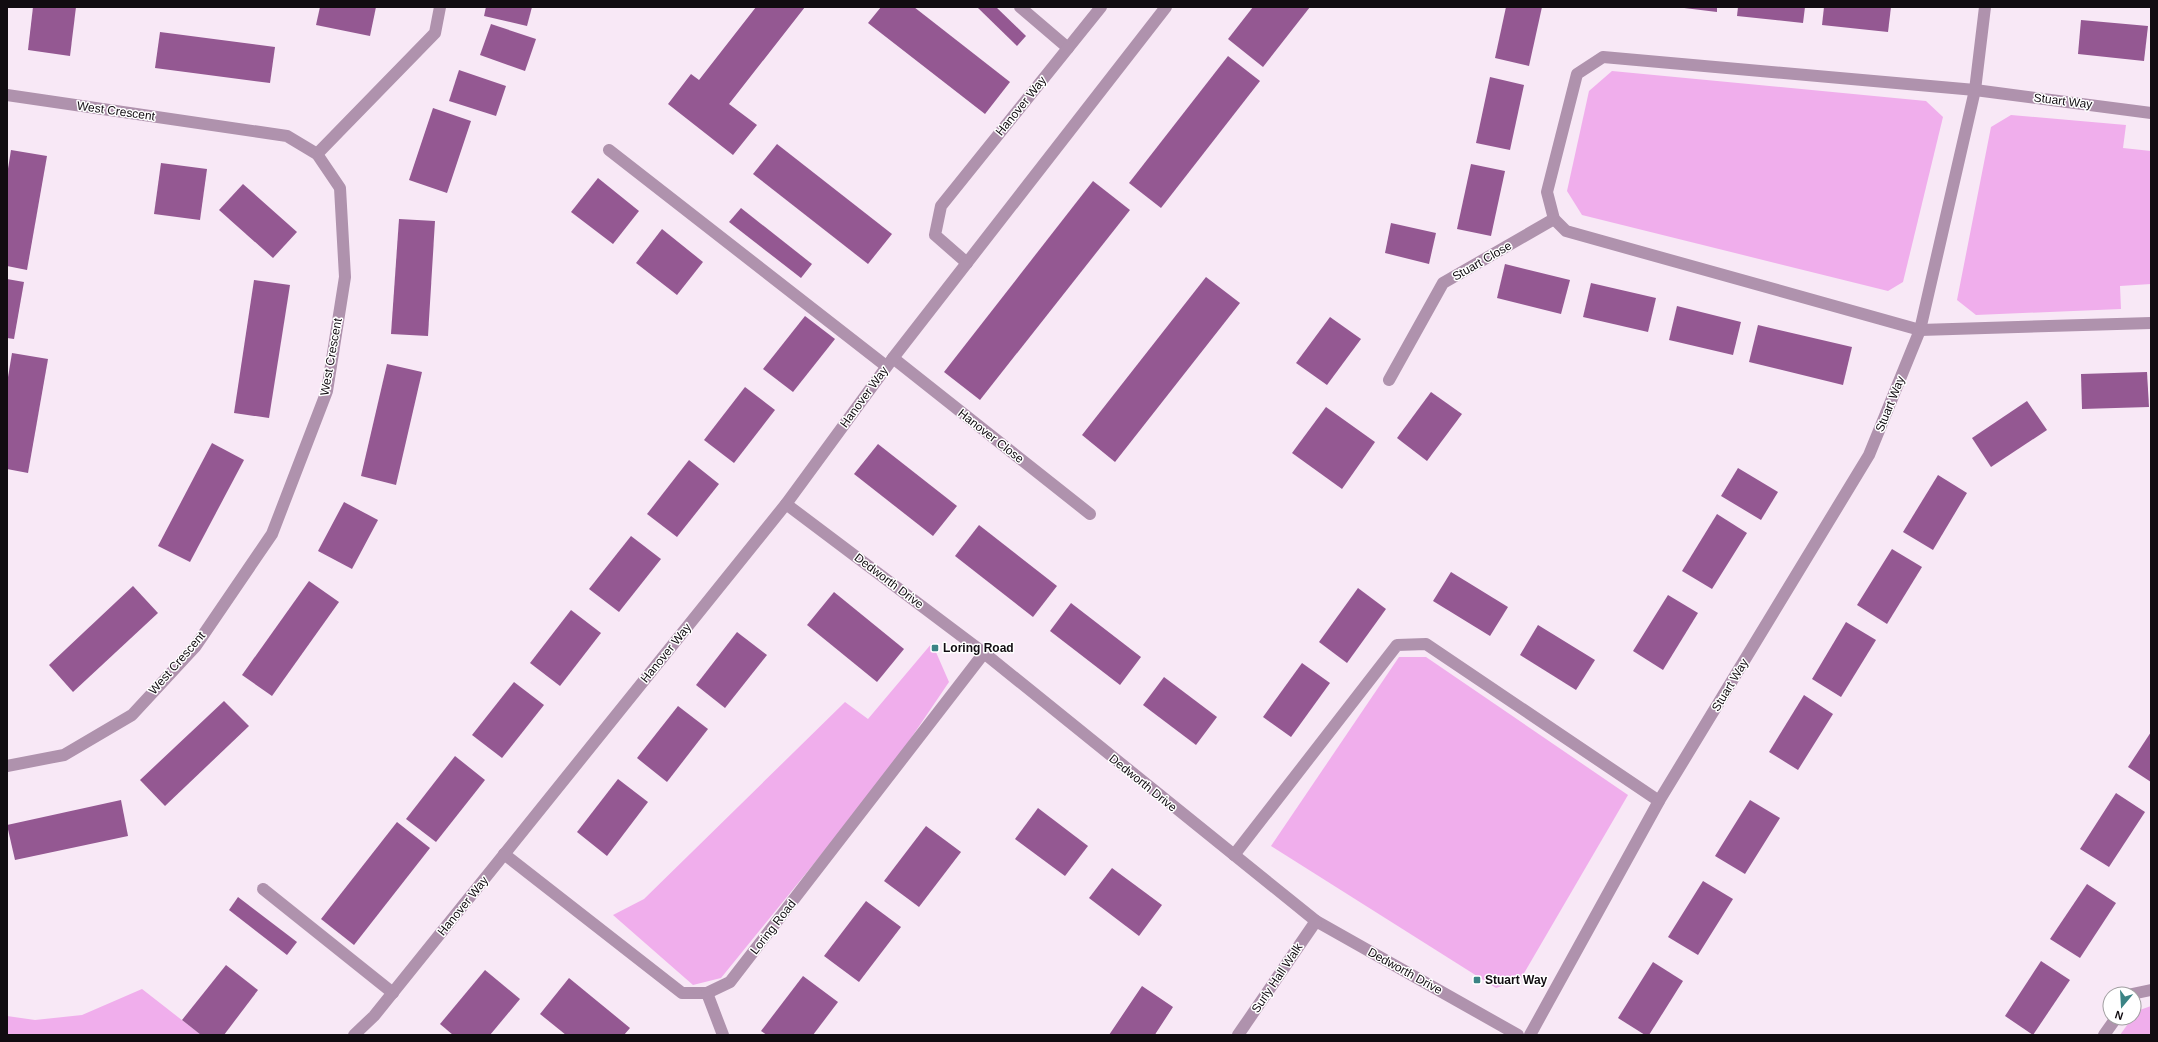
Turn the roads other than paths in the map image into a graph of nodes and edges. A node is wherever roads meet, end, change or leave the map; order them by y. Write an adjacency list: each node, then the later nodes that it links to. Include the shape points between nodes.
1 (440, 7): 11 (street, via 435,33)
2 (1020, 7): 6 (street)
3 (1101, 7): 6 (street, Hanover Way)
4 (1166, 7): 13 (street, Hanover Way)
5 (1985, 7): 7 (street, Stuart Way)
6 (1068, 48): 13 (street, Hanover Way, via 941,206 935,235)
7 (1975, 90): 9 (street, Stuart Way); 12 (street, via 1603,57 1577,74 1548,192); 15 (street, Stuart Way)
8 (7, 95): 11 (street, West Crescent, via 287,136)
9 (2151, 112)
10 (610, 150): 16 (street, Hanover Close)
11 (317, 154): 21 (street, West Crescent, via 340,188 345,277 327,391 272,534 195,647 132,714 64,755)
12 (1554, 219): 15 (street, via 1566,231); 17 (street, Stuart Close, via 1443,283)
13 (967, 263): 16 (street, Hanover Way)
14 (2151, 323): 15 (street)
15 (1920, 330): 22 (street, Stuart Way, via 1869,455)
16 (889, 362): 18 (street, Hanover Way); 19 (street, Hanover Close)
17 (1389, 380)
18 (786, 504): 20 (street, Dedworth Drive); 23 (street, Hanover Way)
19 (1090, 514)
20 (984, 653): 24 (street, Dedworth Drive); 28 (street, Loring Road, via 730,982)
21 (7, 766)
22 (1659, 801): 24 (street, via 1426,644 1397,645); 34 (street, Stuart Way)
23 (504, 854): 27 (street, Hanover Way); 28 (street, Loring Road, via 682,993)
24 (1234, 855): 26 (street, Dedworth Drive)
25 (263, 889): 27 (street)
26 (1316, 921): 32 (street, Surly Hall Walk); 33 (street, Dedworth Drive)
27 (393, 993): 30 (street, Hanover Way)
28 (707, 993): 31 (street)
29 (2110, 1026): 35 (street)
30 (354, 1035)
31 (723, 1035)
32 (1238, 1035)
33 (1518, 1035)
34 (1530, 1035)
35 (2104, 1035)

